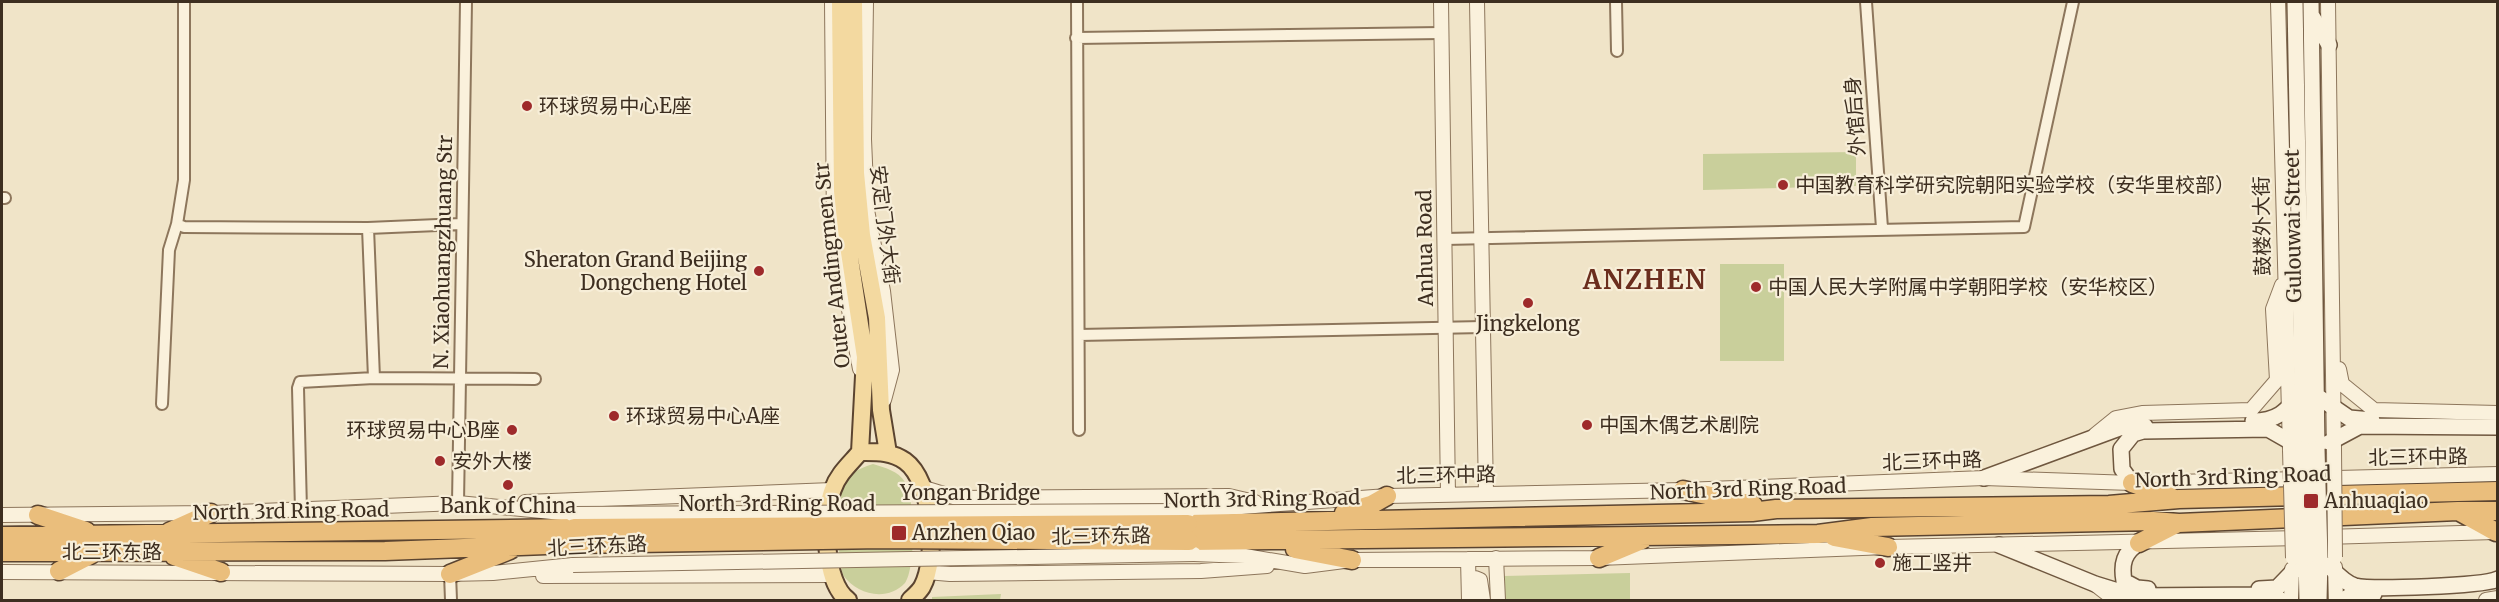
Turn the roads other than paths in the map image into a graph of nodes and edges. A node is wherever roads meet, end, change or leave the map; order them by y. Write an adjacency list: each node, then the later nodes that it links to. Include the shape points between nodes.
1 (184, 2): 21 (street, via 183,180)
2 (466, 2): 22 (street, N. Xiaohuangzhuang Str)
3 (831, 2): 35 (street, via 834,229)
4 (840, 2): 35 (main road, Outer Andingmen Str, via 843,191 864,348)
5 (854, 2): 40 (main road, 安定门外大街, via 856,173 877,318)
6 (866, 2): 40 (street, via 867,210 883,291 892,370)
7 (1077, 2): 18 (street)
8 (1441, 2): 17 (street, Anhua Road)
9 (1477, 2): 25 (street)
10 (1616, 2): 20 (street)
11 (1866, 2): 24 (street, 外馆后身)
12 (2073, 2): 24 (street, via 2024,227)
13 (2278, 2): 27 (street, 鼓楼外大街)
14 (2295, 2): 36 (main road, 鼓楼外大街)
15 (2328, 2): 19 (street)
16 (2312, 8): 19 (main road); 36 (main road, Gulouwai Street)
17 (1442, 33): 18 (street); 26 (street, Anhua Road)
18 (1076, 38): 31 (street)
19 (2329, 45): 28 (street)
20 (1617, 51)
21 (177, 224): 23 (street); 37 (street, via 169,250)
22 (461, 224): 23 (street); 33 (street, N. Xiaohuangzhuang Str)
23 (368, 228): 32 (street)
24 (1882, 228): 25 (street)
25 (1481, 238): 26 (street); 30 (street)
26 (1444, 239): 29 (street, Anhua Road)
27 (2284, 278): 38 (street, 鼓楼外大街); 45 (street, via 2273,309 2277,380 2251,410 2142,413 2116,418)
28 (2331, 279): 39 (street); 41 (street, via 2337,301 2340,380 2371,408)
29 (1446, 327): 30 (street); 31 (street); 59 (street, Anhua Road)
30 (1483, 327): 58 (street)
31 (1078, 335): 44 (street)
32 (374, 378): 33 (street); 66 (street, via 300,382)
33 (459, 379): 34 (street); 62 (street, N. Xiaohuangzhuang Str)
34 (535, 379)
35 (864, 388): 48 (main road, Outer Andingmen Str)
36 (2309, 395): 38 (main road); 39 (main road); 47 (main road, Gulouwai Street)
37 (162, 404)
38 (2289, 408): 45 (main road, via 2270,421 2125,426); 47 (street, 鼓楼外大街)
39 (2334, 409): 42 (main road, via 2360,420); 46 (street)
40 (881, 410): 49 (main road, 安定门外大街)
41 (2498, 413)
42 (2498, 419)
43 (2498, 427): 46 (main road, via 2360,426 2345,432)
44 (1079, 430)
45 (2087, 441): 51 (main road)
46 (2334, 446): 47 (main road); 94 (street, bridge)
47 (2300, 448): 52 (main road, via 2268,429 2143,431 2133,434 2121,449 2122,469); 91 (main road, Gulouwai Street, bridge); 91 (street, 鼓楼外大街, bridge)
48 (860, 452): 49 (main road); 54 (main road)
49 (888, 453): 53 (main road, via 905,461)
50 (2498, 476): 52 (street, 北三环中路); 56 (highway)
51 (1984, 478): 52 (street, 北三环中路); 55 (street, 北三环中路)
52 (2132, 483): 61 (highway)
53 (924, 488): 64 (street, via 957,498 1229,496); 99 (main road, via 928,507)
54 (832, 490): 63 (street); 103 (main road, via 828,512)
55 (1683, 490): 58 (street, 北三环中路); 65 (highway)
56 (2472, 491): 57 (highway, North 3rd Ring Road); 61 (highway, North 3rd Ring Road)
57 (2498, 491)
58 (1486, 494): 59 (street, 北三环中路)
59 (1448, 495): 60 (street, 北三环中路)
60 (1387, 496): 64 (street, 北三环中路); 72 (highway, via 1371,505)
61 (2179, 499): 65 (highway, North 3rd Ring Road, via 2109,505)
62 (458, 502): 63 (street, 北三环东路); 66 (street, 北三环东路)
63 (474, 504): 74 (street, 北三环东路)
64 (1269, 505): 76 (street, 北三环中路)
65 (1776, 509): 72 (highway, North 3rd Ring Road, via 1741,513)
66 (300, 510): 69 (street, 北三环东路)
67 (2458, 511): 68 (highway, North 3rd Ring Road); 73 (highway, North 3rd Ring Road); 75 (highway)
68 (2498, 512)
69 (211, 513): 70 (street, 北三环东路); 84 (highway)
70 (38, 514): 71 (street, 北三环东路); 81 (highway)
71 (2, 515)
72 (1314, 520): 76 (highway, North 3rd Ring Road)
73 (2179, 523): 77 (highway, North 3rd Ring Road, via 1872,528); 82 (highway)
74 (573, 529): 76 (street, Yongan Bridge, bridge); 76 (highway, North 3rd Ring Road, bridge, via 882,539); 84 (highway, North 3rd Ring Road); 85 (highway, North 3rd Ring Road)
75 (2497, 532): 82 (street)
76 (1190, 533): 80 (highway, North 3rd Ring Road); 95 (street, via 1245,556); 100 (street, 北三环东路, bridge, via 573,565)
77 (1818, 534): 78 (highway, North 3rd Ring Road); 87 (highway)
78 (1652, 535): 80 (highway, North 3rd Ring Road); 90 (highway)
79 (2, 536): 83 (highway)
80 (1277, 541): 93 (highway, via 1295,549)
81 (98, 543): 83 (highway, North 3rd Ring Road); 84 (highway, North 3rd Ring Road); 96 (highway)
82 (2139, 543): 86 (street); 101 (main road, via 2128,549 2122,570 2124,581 2137,588 2277,588)
83 (27, 544): 88 (highway, North 3rd Ring Road)
84 (162, 544): 85 (highway, North 3rd Ring Road, via 385,551); 98 (highway)
85 (522, 545): 102 (highway)
86 (1999, 545): 87 (street); 106 (main road)
87 (1888, 547): 90 (street)
88 (2, 552)
89 (1497, 558): 90 (street); 92 (street); 115 (street)
90 (1599, 558)
91 (2306, 558): 94 (main road); 101 (main road); 122 (main road); 123 (main road)
92 (1464, 559): 93 (street); 105 (street); 113 (street)
93 (1352, 560): 95 (street)
94 (2336, 564): 104 (main road, via 2345,581 2363,587 2468,584); 124 (street)
95 (1305, 566): 99 (street, via 1239,566 1201,571)
96 (59, 571): 97 (street, 北三环东路); 98 (street, 北三环东路)
97 (2, 572)
98 (221, 572): 102 (street, 北三环东路)
99 (927, 572): 112 (main road, via 922,587)
100 (493, 573): 102 (street, 北三环东路); 103 (street)
101 (2291, 573): 121 (street)
102 (450, 574): 110 (street)
103 (831, 575): 111 (main road)
104 (2498, 579)
105 (1469, 584): 108 (street, via 1475,578 1480,580); 114 (street)
106 (2095, 584): 116 (street, via 2114,598); 120 (main road, via 2134,596 2265,595)
107 (2498, 590): 125 (main road, via 2364,594)
108 (1483, 595)
109 (2498, 598): 126 (street)
110 (451, 600)
111 (848, 600)
112 (910, 600)
113 (1460, 600)
114 (1469, 600)
115 (1498, 600)
116 (2132, 600)
117 (2193, 600): 118 (street)
118 (2230, 600): 119 (street)
119 (2251, 600)
120 (2281, 600)
121 (2291, 600)
122 (2307, 600)
123 (2319, 600)
124 (2336, 600)
125 (2343, 600)
126 (2486, 600)

